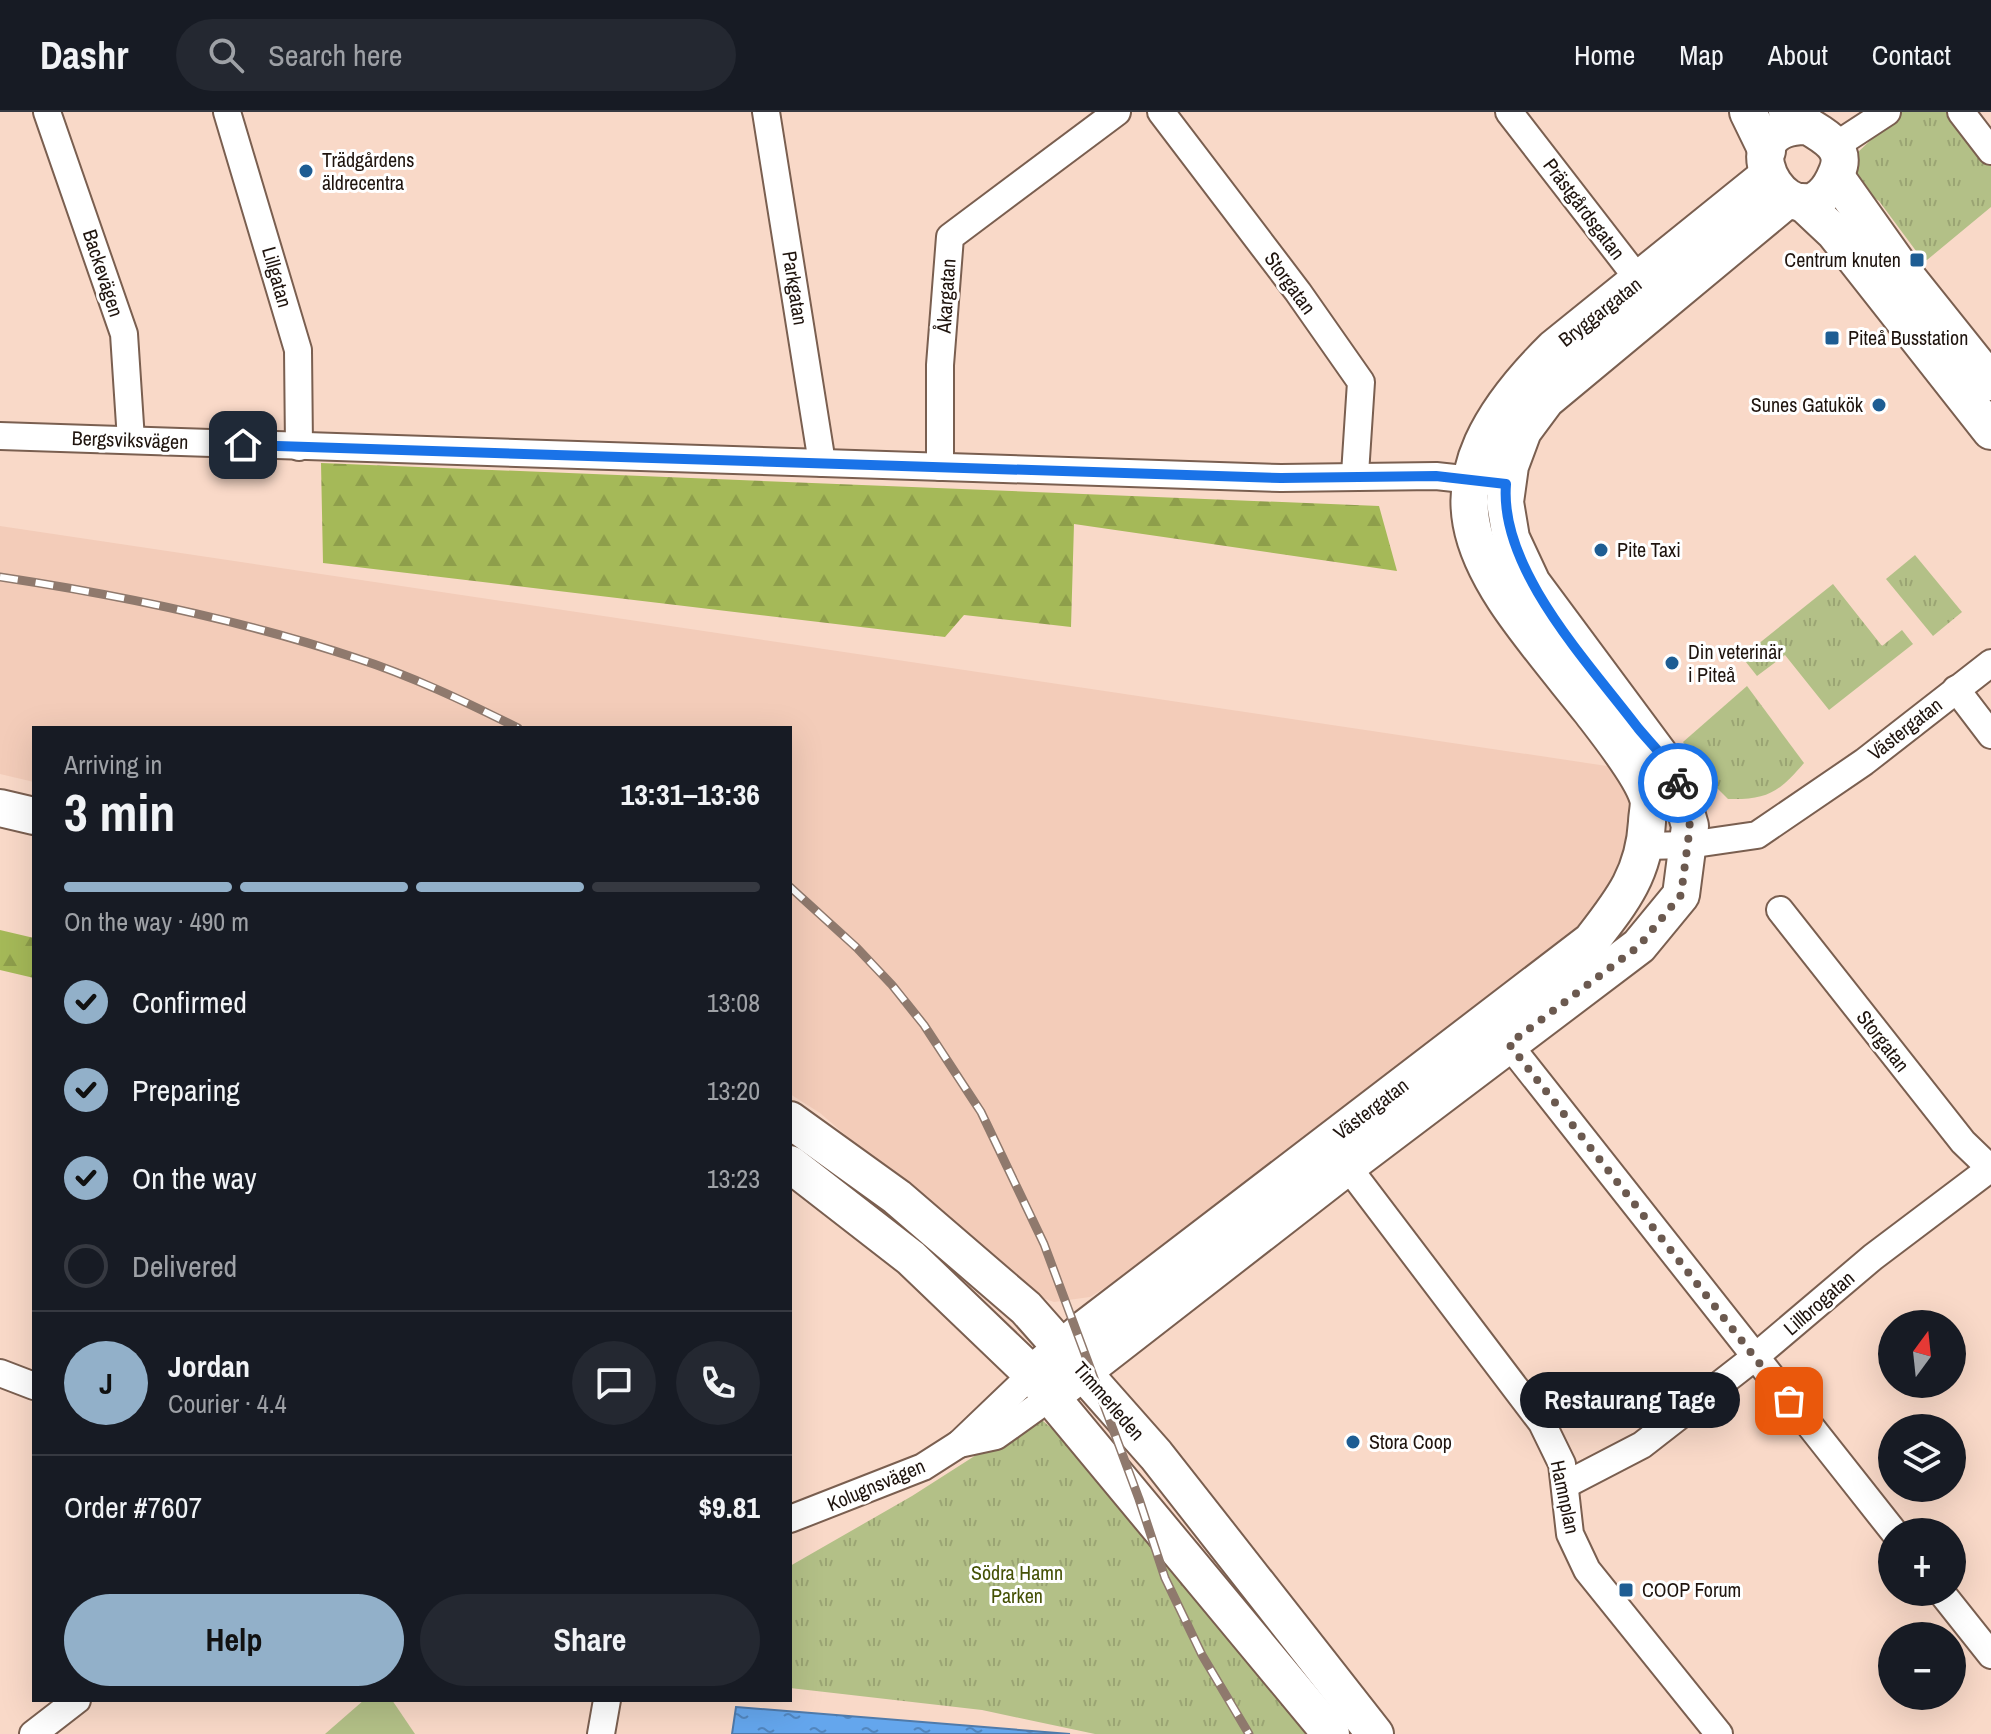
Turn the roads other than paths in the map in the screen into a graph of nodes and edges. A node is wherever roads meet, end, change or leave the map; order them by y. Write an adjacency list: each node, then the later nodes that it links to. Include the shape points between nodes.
1 (47, 112): 18 (street, Backevägen, via 124,334)
2 (227, 112): 19 (street, Lillgatan, via 298,350)
3 (766, 112): 20 (street, Parkgatan)
4 (1117, 112): 21 (street, Åkargatan, via 950,237 940,365)
5 (1161, 112): 22 (street, Storgatan, via 1361,382)
6 (1509, 112): 14 (street, Prästgårdsgatan)
7 (1748, 112): 13 (street)
8 (1887, 112): 12 (street)
9 (1961, 112): 11 (street)
10 (1796, 119): 12 (street, via 1821,132); 13 (street, via 1785,131)
11 (1991, 151)
12 (1835, 161): 13 (street, via 1825,192); 15 (street, via 1907,277)
13 (1781, 182): 14 (street, Bryggargatan); 16 (street, via 1835,233)
14 (1649, 293): 23 (street, Bryggargatan, via 1554,348 1529,372 1484,440)
15 (1991, 382)
16 (1991, 431)
17 (0, 436): 18 (street, Bergsviksvägen)
18 (131, 440): 19 (street, Bergsviksvägen)
19 (299, 447): 20 (street, Bergsviksvägen)
20 (822, 463): 21 (street, Bergsviksvägen)
21 (940, 467): 22 (street, Bergsviksvägen, via 1281,478)
22 (1355, 474): 23 (street, Bergsviksvägen)
23 (1494, 485): 29 (street, via 1532,583 1676,777 1690,826); 30 (street, via 1472,533 1483,564 1503,601 1615,743 1648,799)
24 (1991, 663): 25 (street, Västergatan)
25 (1956, 689): 26 (street); 29 (street, Västergatan, via 1757,835)
26 (1991, 735)
27 (0, 808): 28 (street)
28 (32, 816)
29 (1688, 845): 30 (street, Västergatan); 32 (street, Västergatan, via 1681,895 1639,946)
30 (1645, 846): 32 (street, Västergatan, via 1631,889 1591,941)
31 (1780, 910): 36 (street, Storgatan, via 1963,1142)
32 (1499, 1032): 34 (street, Västergatan); 37 (street)
33 (792, 1121): 38 (street, Timmerleden, via 843,1155 980,1266)
34 (1338, 1154): 38 (street, Västergatan); 42 (street, Hamnplan, via 1542,1423 1562,1464)
35 (792, 1166): 41 (street, Timmerleden, via 911,1258)
36 (1991, 1169): 37 (street, Lillbrogatan, via 1873,1257)
37 (1755, 1357): 42 (street, Lillbrogatan, via 1642,1445); 44 (street)
38 (1074, 1359): 41 (street, Västergatan); 52 (street, Timmerleden, via 1220,1534)
39 (0, 1373): 40 (street)
40 (32, 1385)
41 (1042, 1385): 43 (street, Kolugnsvägen, via 923,1467); 51 (street, Timmerleden)
42 (1565, 1485): 53 (street, Hamnplan, via 1570,1534 1587,1570)
43 (792, 1518)
44 (1883, 1518)
45 (1952, 1606): 46 (street)
46 (1991, 1655)
47 (74, 1702): 49 (street)
48 (607, 1702): 50 (street)
49 (33, 1734)
50 (601, 1734)
51 (1331, 1734)
52 (1375, 1734)
53 (1719, 1734)

